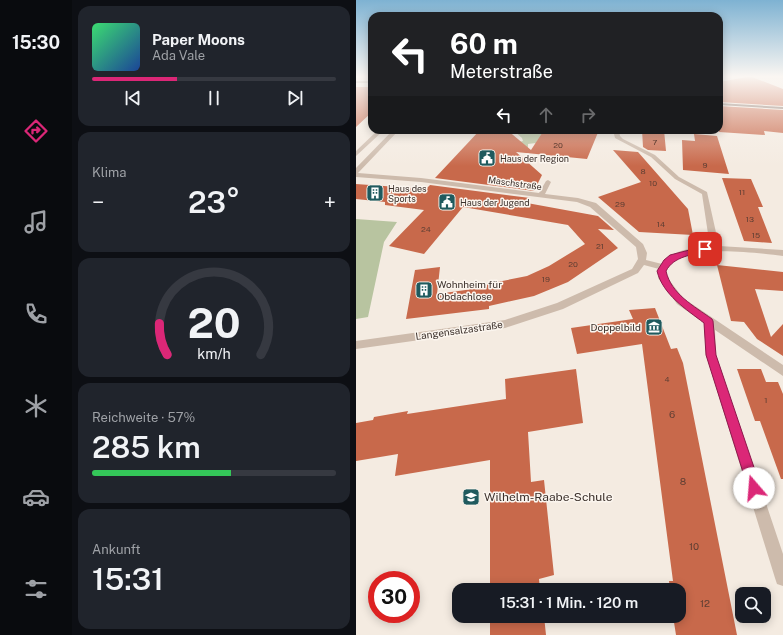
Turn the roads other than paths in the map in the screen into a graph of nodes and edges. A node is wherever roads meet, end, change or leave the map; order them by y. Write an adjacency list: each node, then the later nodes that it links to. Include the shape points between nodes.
1 (761, 107): 2 (main road)
2 (783, 108)
3 (377, 134): 6 (street)
4 (392, 134): 7 (street)
5 (617, 134): 11 (street, via 621,140 653,156 678,178 705,193)
6 (356, 154)
7 (356, 172)
8 (356, 175): 10 (street, Maschstraße, via 421,180)
9 (548, 182): 10 (street)
10 (541, 195): 13 (street, Maschstraße, via 578,200 593,205 640,246 644,254)
11 (715, 248): 12 (street); 14 (street, via 673,257)
12 (783, 253)
13 (642, 262): 14 (street); 16 (street, Langensalzastraße, via 635,271 560,306 505,324)
14 (662, 267): 15 (street, via 663,278 680,301)
15 (709, 321): 17 (street); 18 (street, via 711,355)
16 (356, 345)
17 (783, 371)
18 (783, 578)

